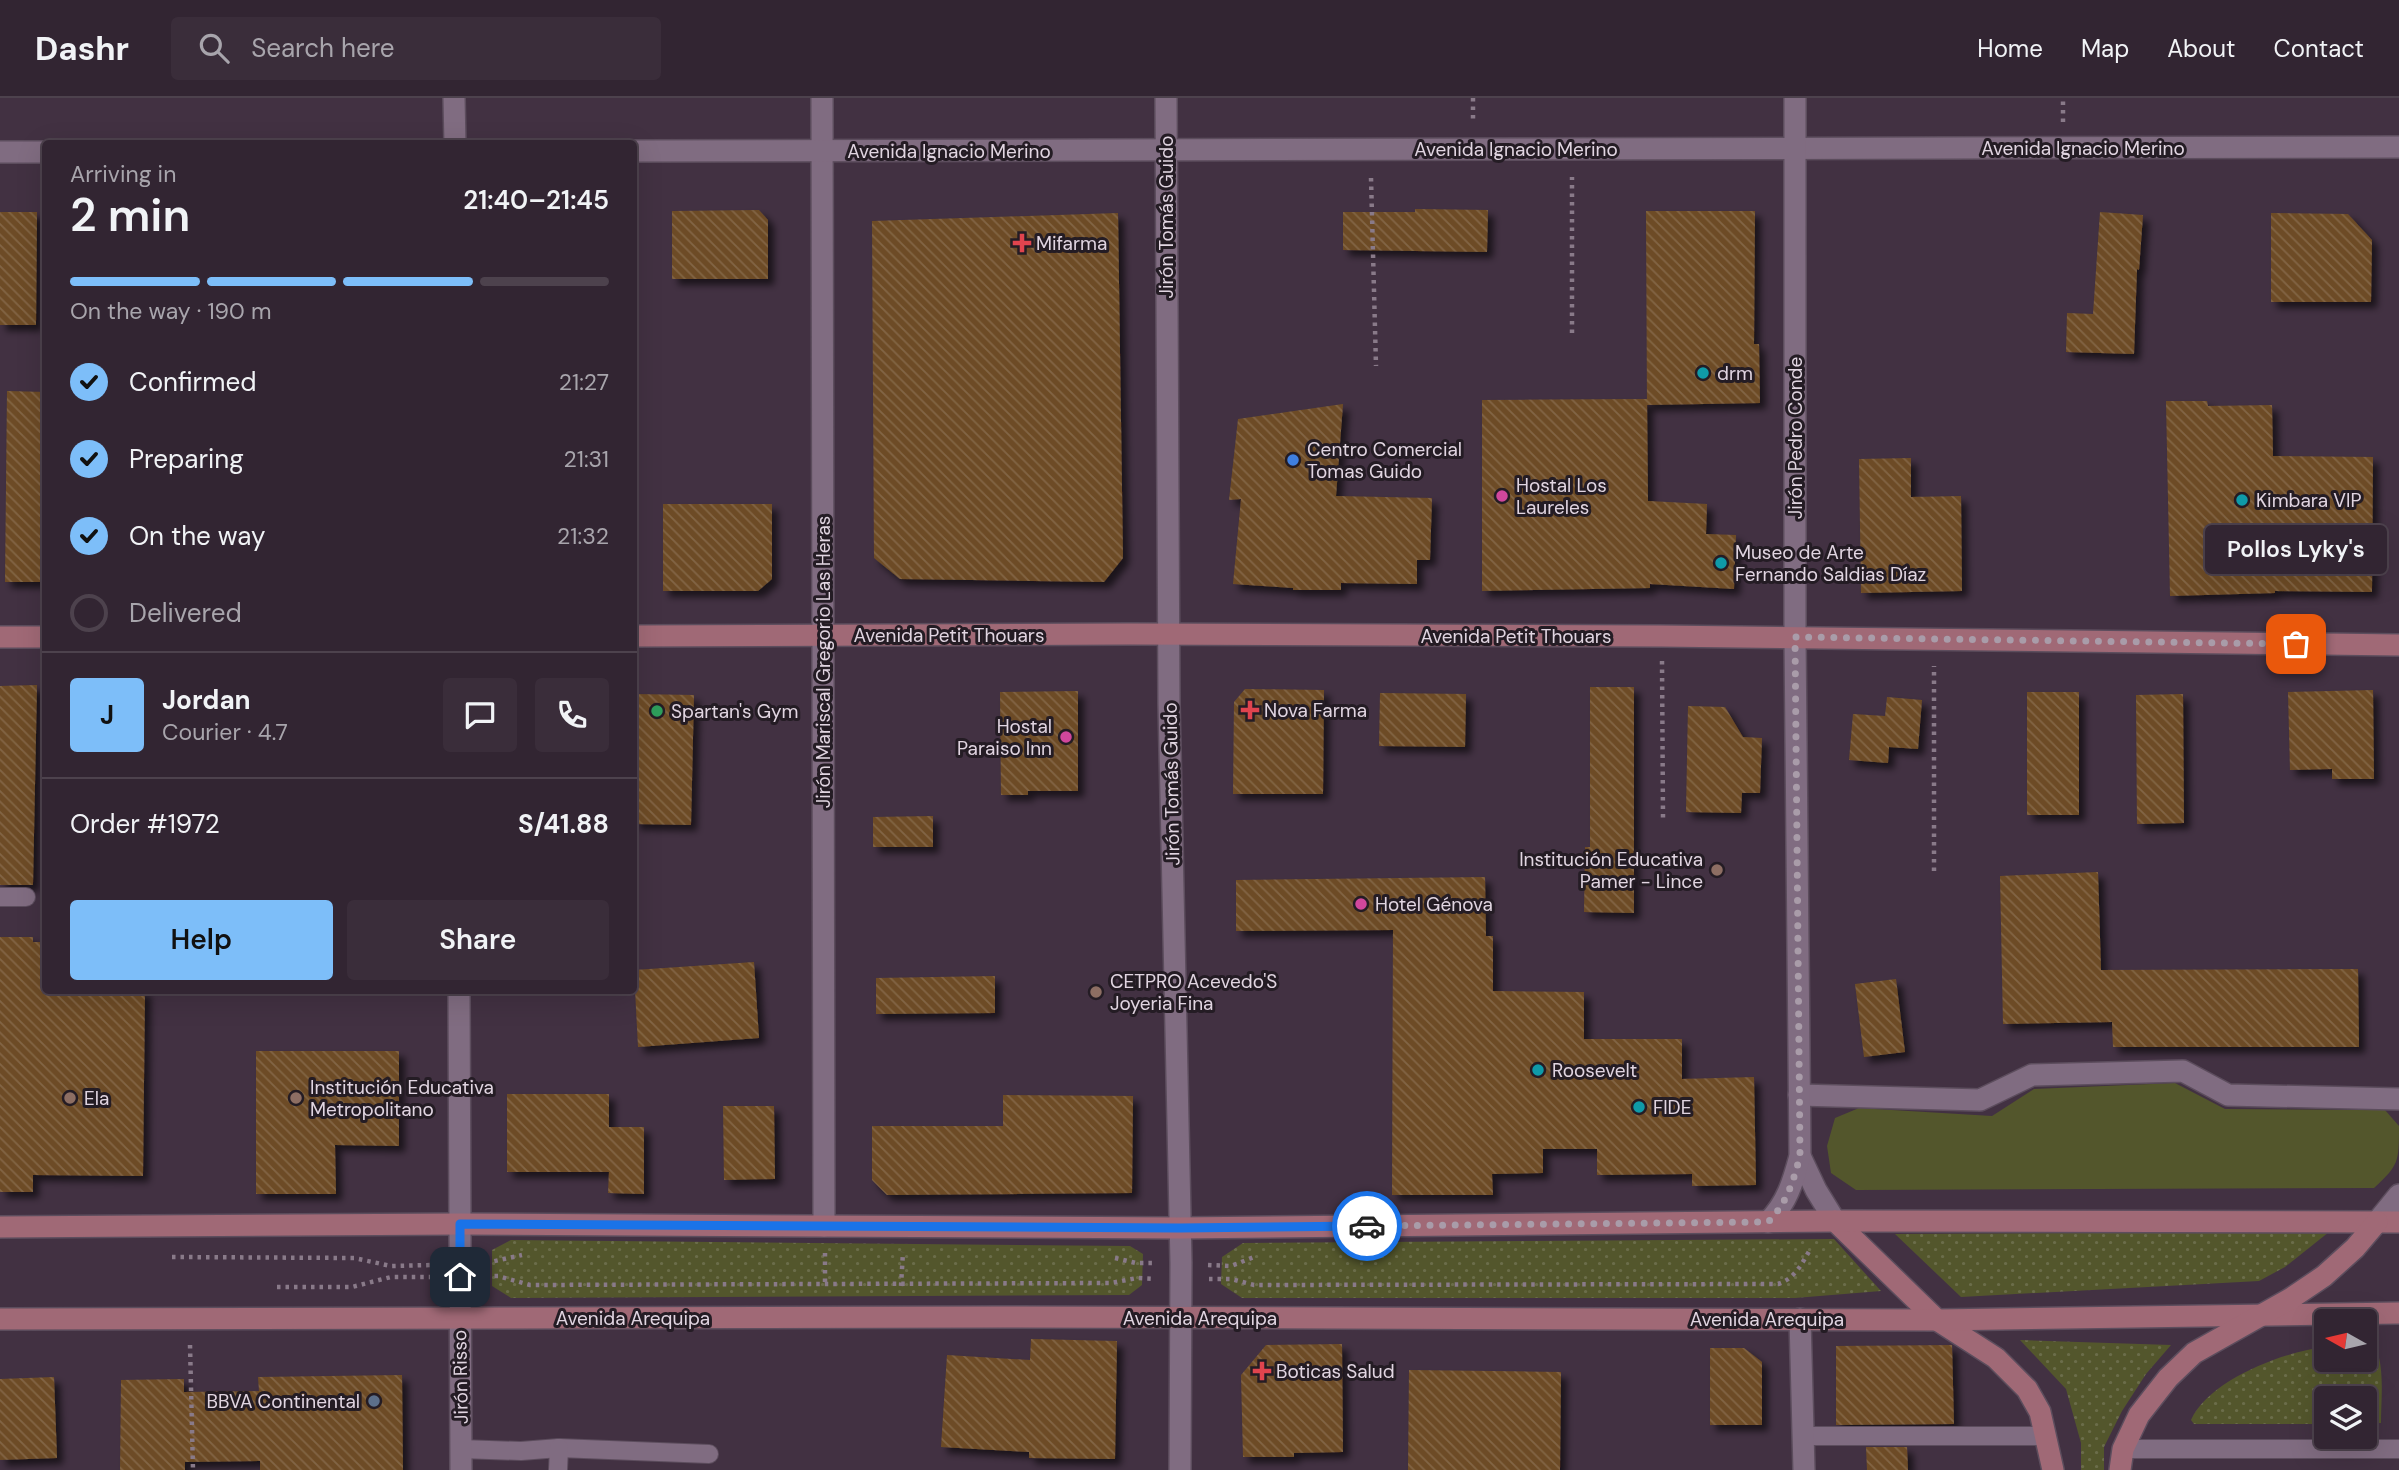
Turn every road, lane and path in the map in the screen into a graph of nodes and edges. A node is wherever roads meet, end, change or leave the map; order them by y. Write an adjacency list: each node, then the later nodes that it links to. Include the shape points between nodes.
1 (454, 98): 5 (street)
2 (822, 98): 12 (street, Jirón Mariscal Gregorio Las Heras)
3 (1166, 98): 9 (street, Jirón Tomás Guido)
4 (1795, 98): 8 (street, Jirón Pedro Conde)
5 (455, 140)
6 (2399, 147): 8 (street, Avenida Ignacio Merino)
7 (1572, 149): 8 (street, Avenida Ignacio Merino); 10 (street, Avenida Ignacio Merino); 15 (path)
8 (1795, 149): 23 (street, Jirón Pedro Conde)
9 (1166, 150): 10 (street, Avenida Ignacio Merino); 12 (street, Avenida Ignacio Merino); 18 (street, Jirón Tomás Guido)
10 (1371, 150): 16 (path)
11 (637, 151): 12 (street, Avenida Ignacio Merino)
12 (822, 151): 17 (street, Jirón Mariscal Gregorio Las Heras)
13 (0, 152): 14 (street)
14 (42, 152)
15 (1572, 333)
16 (1376, 366)
17 (823, 635): 18 (main road, Avenida Petit Thouars); 19 (main road, Avenida Petit Thouars); 40 (street, Jirón Mariscal Gregorio Las Heras)
18 (1168, 635): 20 (main road, Avenida Petit Thouars); 43 (street, Jirón Tomás Guido)
19 (637, 636)
20 (1661, 636): 23 (main road, Avenida Petit Thouars); 26 (path)
21 (0, 637): 22 (main road)
22 (42, 637)
23 (1795, 637): 24 (main road, Avenida Petit Thouars); 31 (street, Jirón Pedro Conde)
24 (1934, 639): 25 (main road, Avenida Petit Thouars); 27 (path)
25 (2399, 645)
26 (1663, 818)
27 (1934, 871)
28 (0, 897): 29 (lane)
29 (26, 897)
30 (458, 994): 39 (street, Jirón Risso)
31 (1799, 1096): 32 (street, via 1980,1100 2032,1075 2183,1071 2228,1095); 33 (street, Jirón Pedro Conde)
32 (2399, 1099)
33 (1800, 1156): 35 (street, Jirón Pedro Conde); 36 (street, Jirón Pedro Conde, via 1787,1198)
34 (2399, 1195): 37 (street)
35 (1835, 1221): 36 (main road); 37 (main road); 59 (main road)
36 (1768, 1222): 43 (main road)
37 (2377, 1222): 38 (main road); 52 (main road, via 2324,1276)
38 (2399, 1222)
39 (460, 1224): 40 (main road); 41 (main road); 45 (street, Jirón Risso)
40 (824, 1226): 42 (main road); 47 (path)
41 (0, 1227)
42 (903, 1227): 43 (main road); 48 (path)
43 (1179, 1228): 46 (street, Jirón Tomás Guido)
44 (1811, 1248): 46 (path, via 1795,1275 1778,1284 1254,1285 1231,1279)
45 (460, 1277): 47 (path, via 498,1276 530,1285); 49 (path, via 391,1277); 54 (street, Jirón Risso)
46 (1181, 1279): 48 (path); 51 (street, Jirón Tomás Guido)
47 (825, 1285): 48 (path); 57 (path)
48 (901, 1285): 55 (path)
49 (352, 1287)
50 (2399, 1313): 52 (main road, Avenida Arequipa)
51 (1181, 1317): 55 (main road, Avenida Arequipa); 58 (main road, Avenida Arequipa); 69 (street, Jirón Tomás Guido)
52 (2257, 1317): 59 (main road, Avenida Arequipa); 66 (main road, via 2194,1353 2168,1378 2139,1415)
53 (190, 1318): 54 (main road, Avenida Arequipa); 56 (main road, Avenida Arequipa); 67 (path)
54 (460, 1318): 57 (main road, Avenida Arequipa); 65 (street, Jirón Risso)
55 (903, 1318): 57 (main road, Avenida Arequipa)
56 (0, 1319)
57 (827, 1319)
58 (1800, 1319): 59 (main road, Avenida Arequipa); 60 (street)
59 (1937, 1320): 61 (main road, via 1996,1358 2027,1389)
60 (1803, 1436): 61 (lane); 70 (street)
61 (2046, 1436): 71 (main road)
62 (559, 1448): 64 (lane); 65 (lane); 68 (lane)
63 (2399, 1448): 66 (lane)
64 (709, 1454)
65 (461, 1460)
66 (2122, 1460)
67 (193, 1470)
68 (558, 1470)
69 (1180, 1470)
70 (1804, 1470)
71 (2053, 1470)

